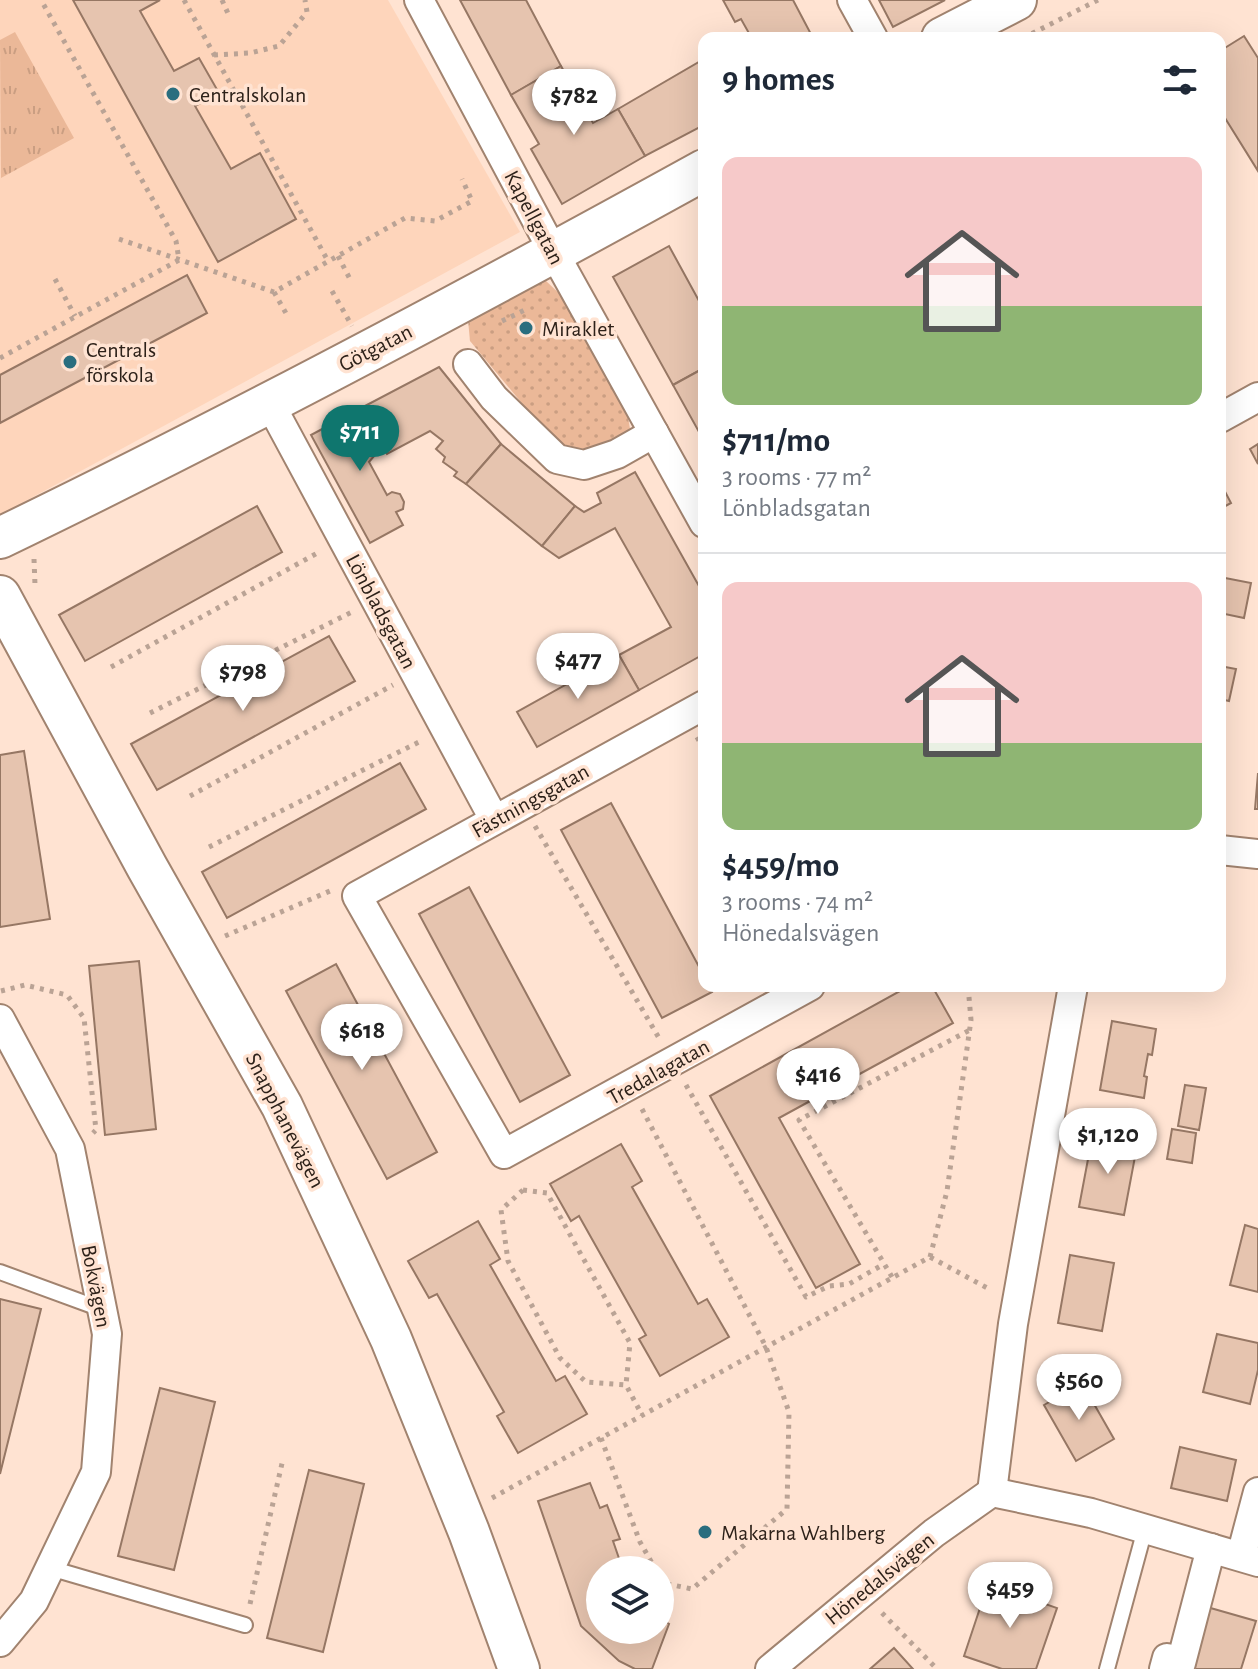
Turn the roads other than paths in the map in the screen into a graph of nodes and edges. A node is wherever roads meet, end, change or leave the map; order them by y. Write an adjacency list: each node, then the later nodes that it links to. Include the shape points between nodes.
1 (419, 0): 7 (street, Kapellgatan)
2 (852, 0): 4 (street)
3 (1016, 0): 5 (main road)
4 (870, 32)
5 (954, 32)
6 (698, 173): 7 (main road, Götgatan)
7 (554, 253): 10 (main road, Götgatan); 12 (street, Kapellgatan)
8 (468, 364): 12 (street, via 494,398 557,459 584,465)
9 (1258, 397): 11 (street)
10 (269, 402): 14 (main road, Götgatan); 17 (street, Lönbladsgatan)
11 (1226, 415)
12 (654, 433): 13 (street, Kapellgatan)
13 (698, 512)
14 (0, 538)
15 (0, 596): 34 (main road, Snapphanevägen, via 282,1106 391,1339)
16 (698, 708): 17 (street, Fästningsgatan)
17 (494, 819): 23 (street, Fästningsgatan, via 357,896)
18 (1226, 851): 19 (street)
19 (1258, 854)
20 (799, 992): 23 (street, Tredalagatan)
21 (1072, 992): 26 (street, via 1016,1303)
22 (0, 1019): 25 (street, Bokvägen, via 70,1149)
23 (504, 1154)
24 (0, 1272): 25 (lane)
25 (101, 1309): 31 (street, Bokvägen, via 107,1334 96,1472)
26 (992, 1492): 28 (street); 35 (street, Hönedalsvägen, via 934,1533)
27 (1258, 1492): 30 (street)
28 (1145, 1529): 29 (street); 36 (lane)
29 (1211, 1548): 30 (street); 37 (street, via 1181,1663 1167,1658)
30 (1250, 1559)
31 (50, 1568): 32 (lane); 33 (street, Bokvägen, via 34,1601)
32 (245, 1625)
33 (0, 1642)
34 (519, 1669)
35 (770, 1669)
36 (1107, 1669)
37 (1164, 1669)

